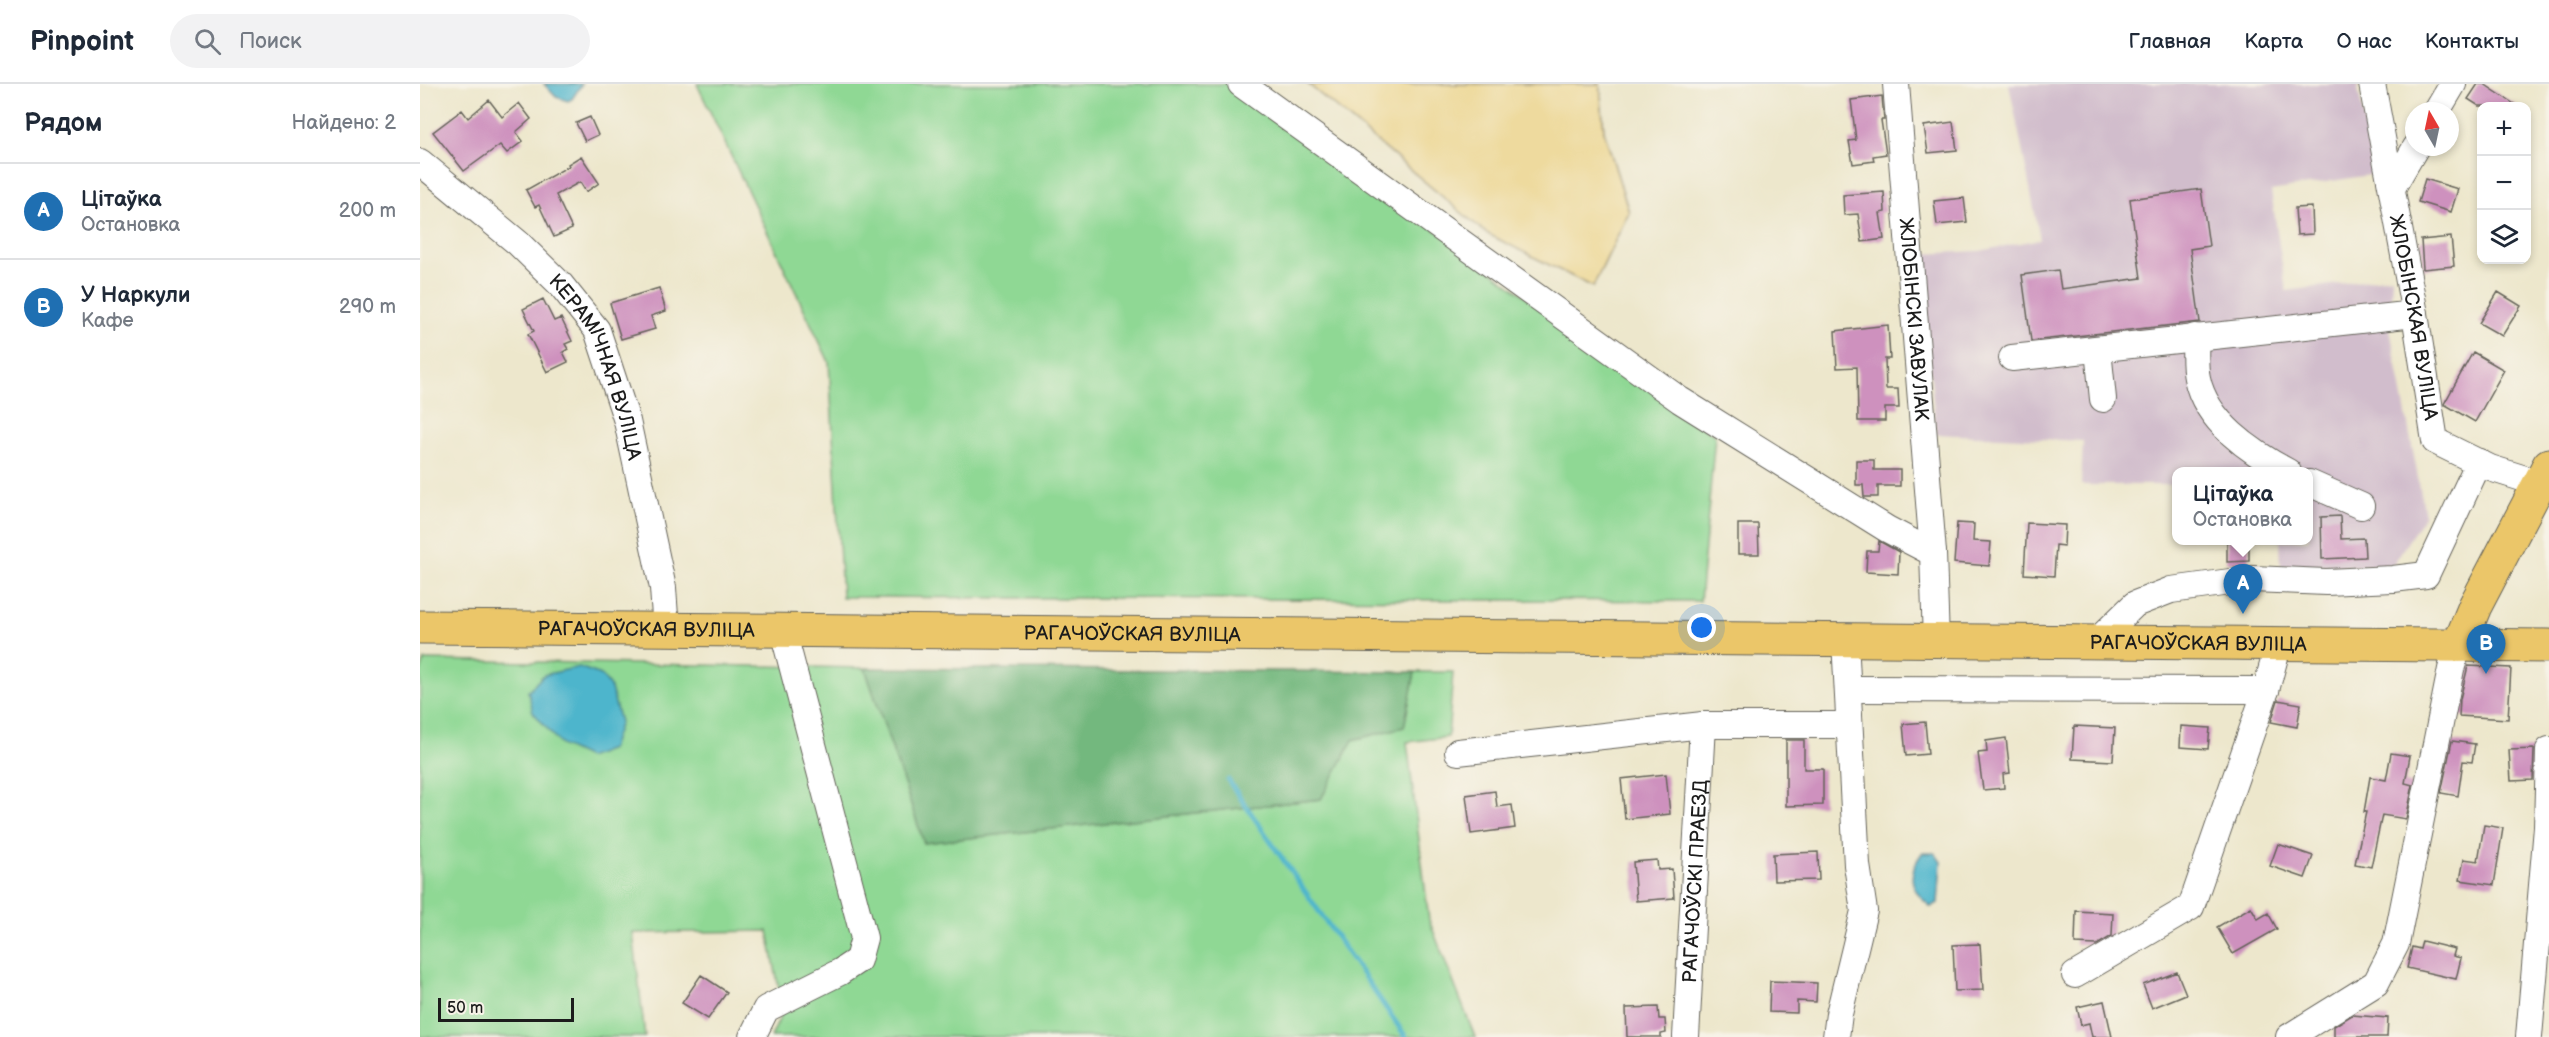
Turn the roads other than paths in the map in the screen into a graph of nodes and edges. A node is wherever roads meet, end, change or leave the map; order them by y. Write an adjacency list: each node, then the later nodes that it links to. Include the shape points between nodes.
1 (1241, 84): 19 (street, via 1680,400 1887,529)
2 (1896, 84): 19 (street, ЖЛОБІНСКІ ЗАВУЛАК)
3 (2372, 84): 8 (street, ЖЛОБІНСКАЯ ВУЛІЦА)
4 (2453, 84): 5 (street)
5 (2442, 102)
6 (2411, 156): 8 (street)
7 (420, 162): 21 (street, КЕРАМІЧНАЯ ВУЛІЦА, via 525,250 561,285 597,330 627,421 663,588)
8 (2392, 188): 9 (street, ЖЛОБІНСКАЯ ВУЛІЦА)
9 (2415, 314): 10 (street); 14 (street, ЖЛОБІНСКАЯ ВУЛІЦА, via 2435,441)
10 (2195, 337): 11 (street); 15 (street, via 2196,377 2204,401 2227,430)
11 (2098, 350): 12 (street); 13 (street)
12 (2012, 358)
13 (2103, 399)
14 (2479, 462): 16 (street, ЖЛОБІНСКАЯ ВУЛІЦА); 25 (street, via 2426,575 2326,582 2252,579 2171,590 2135,604)
15 (2279, 467)
16 (2544, 474): 27 (main road)
17 (2313, 485): 18 (street)
18 (2361, 506)
19 (1933, 553): 24 (street, ЖЛОБІНСКІ ЗАВУЛАК)
20 (420, 627): 21 (main road, РАГАЧОЎСКАЯ ВУЛІЦА)
21 (666, 631): 22 (main road, РАГАЧОЎСКАЯ ВУЛІЦА)
22 (783, 631): 23 (main road, РАГАЧОЎСКАЯ ВУЛІЦА); 38 (street, via 864,938 858,960 766,1009)
23 (1845, 640): 24 (main road, РАГАЧОЎСКАЯ ВУЛІЦА); 29 (street)
24 (1936, 641): 25 (main road, РАГАЧОЎСКАЯ ВУЛІЦА)
25 (2096, 642): 26 (main road, РАГАЧОЎСКАЯ ВУЛІЦА)
26 (2279, 642): 27 (main road, РАГАЧОЎСКАЯ ВУЛІЦА); 30 (street)
27 (2458, 645): 28 (main road, РАГАЧОЎСКАЯ ВУЛІЦА); 37 (street, via 2396,944 2376,983)
28 (2549, 646)
29 (1849, 689): 30 (street); 32 (street)
30 (2265, 690): 35 (street, via 2191,907)
31 (1703, 725): 32 (street); 34 (street); 39 (street, РАГАЧОЎСКІ ПРАЕЗД)
32 (1848, 725): 40 (street, via 1857,865 1864,911)
33 (2549, 750): 36 (street)
34 (1458, 752)
35 (2074, 975)
36 (2536, 1027)
37 (2313, 1029): 41 (street)
38 (753, 1037)
39 (1686, 1037)
40 (1836, 1037)
41 (2289, 1037)

